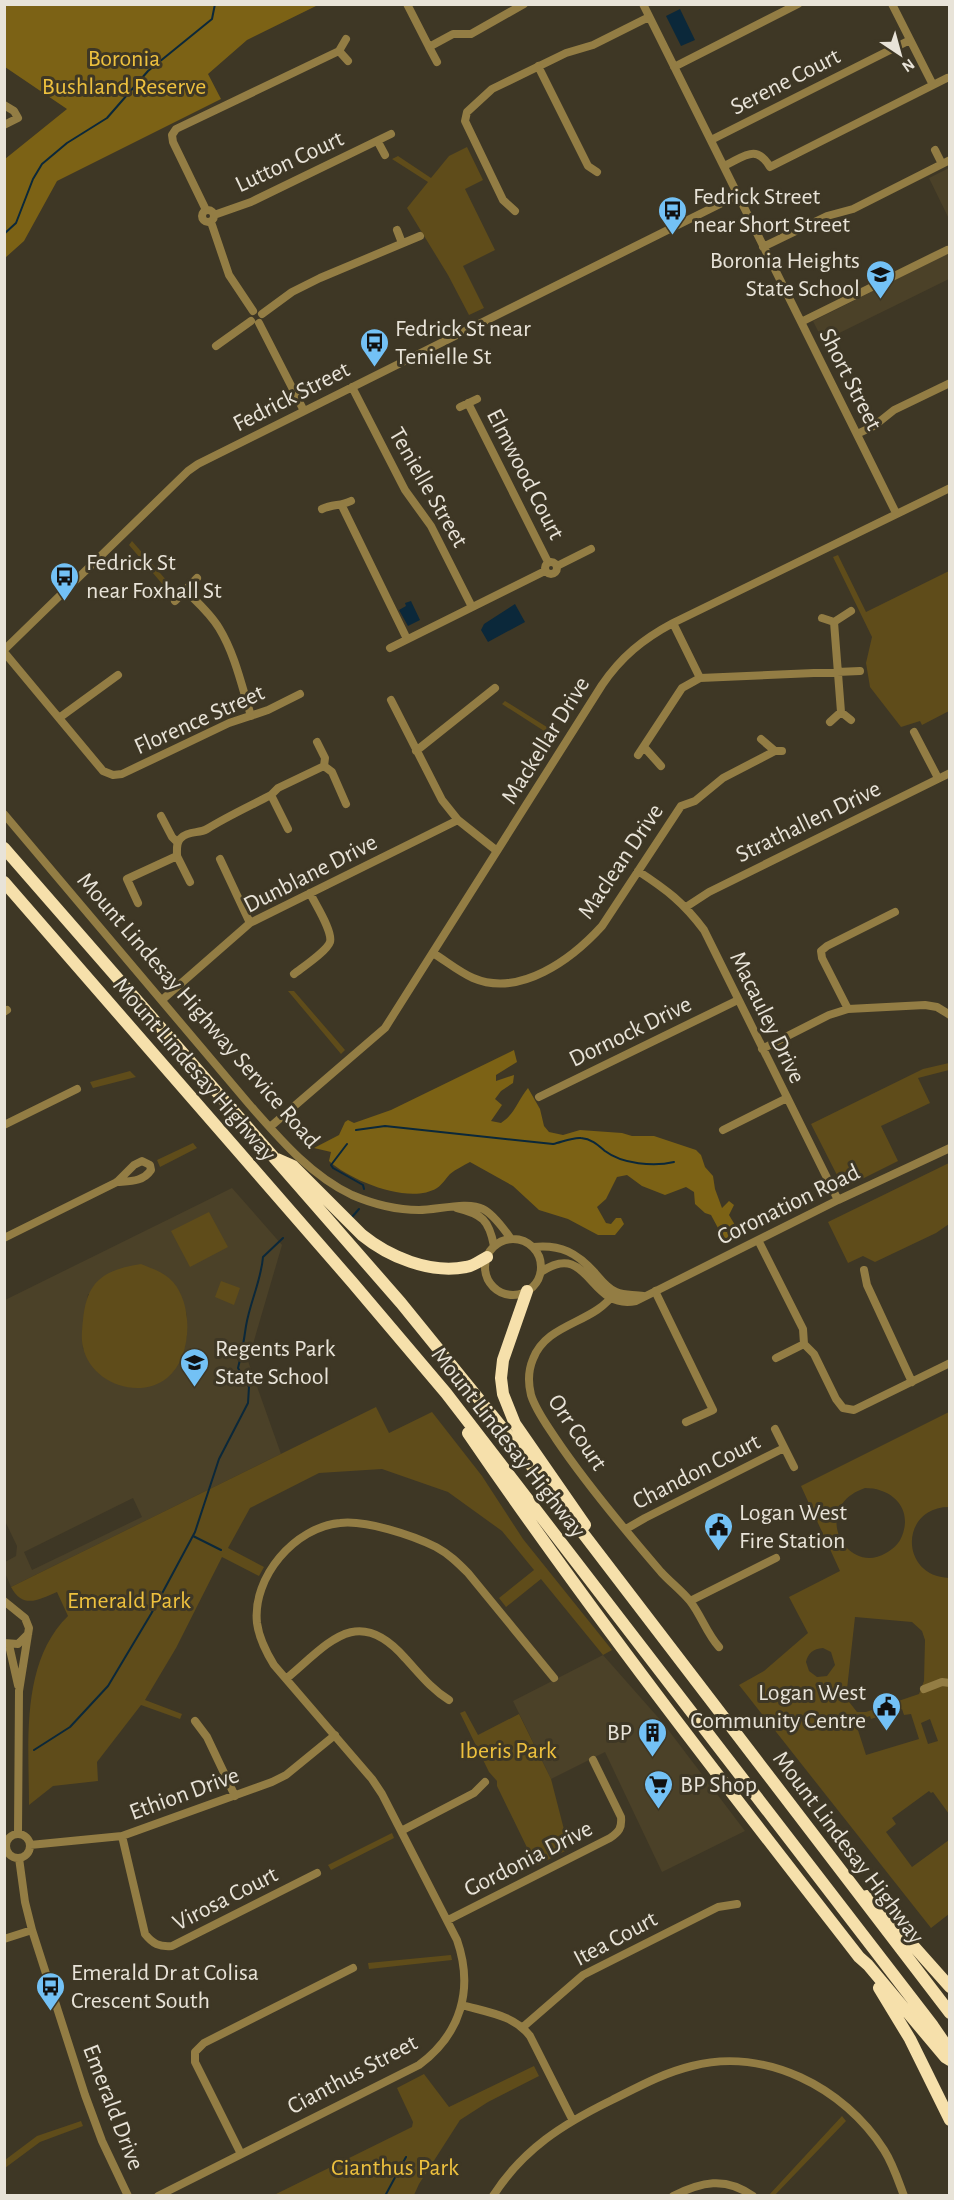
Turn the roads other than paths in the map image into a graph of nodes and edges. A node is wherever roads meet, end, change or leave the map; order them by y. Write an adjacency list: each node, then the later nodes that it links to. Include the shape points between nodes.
1 (407, 4): 9 (street)
2 (524, 4): 9 (street, via 471,34 453,34)
3 (642, 4): 6 (street, Short Street)
4 (798, 4): 14 (street)
5 (892, 4): 8 (street)
6 (649, 17): 13 (street); 14 (street, Short Street)
7 (346, 39): 10 (street)
8 (910, 40): 16 (street); 20 (street, Serene Court)
9 (429, 47): 12 (street)
10 (339, 51): 11 (street); 29 (street, via 176,129 173,142 206,210 202,219)
11 (348, 61)
12 (437, 62)
13 (538, 66): 26 (street, via 588,166); 28 (street, via 492,89 467,112 465,121 503,200)
14 (674, 67): 20 (street, Short Street)
15 (947, 78): 16 (street)
16 (933, 85): 25 (street, via 770,167 759,153)
17 (4, 105): 18 (street, via 18,117)
18 (4, 125)
19 (391, 134): 21 (street, Lutton Court)
20 (711, 140): 25 (street, Short Street)
21 (378, 142): 23 (street, Lutton Court); 29 (street, Lutton Court)
22 (934, 150): 24 (street)
23 (385, 155)
24 (946, 162): 33 (street)
25 (724, 166): 27 (street, Short Street)
26 (597, 172)
27 (738, 195): 33 (street, Short Street); 39 (street, Fedrick Street)
28 (515, 212)
29 (213, 219): 35 (street, via 229,275)
30 (397, 230): 32 (street)
31 (420, 236): 32 (street)
32 (402, 243): 35 (street, via 292,292)
33 (763, 247): 36 (street, Short Street)
34 (947, 250): 36 (street)
35 (256, 317): 37 (street); 41 (street)
36 (801, 322): 42 (street, Short Street)
37 (216, 346)
38 (950, 383): 42 (street, via 894,410)
39 (352, 387): 41 (street, Fedrick Street); 53 (street, Tenielle Street)
40 (477, 399): 49 (street, Elmwood Court, via 464,405)
41 (304, 411): 60 (street, Fedrick Street, via 188,471)
42 (857, 434): 47 (street, Short Street)
43 (950, 488): 47 (street, Mackellar Drive)
44 (351, 501): 45 (street)
45 (342, 506): 46 (street); 58 (street)
46 (322, 509)
47 (896, 513): 57 (street, Mackellar Drive)
48 (591, 549): 49 (street)
49 (550, 567): 53 (street)
50 (197, 578): 51 (street)
51 (185, 590): 52 (street); 69 (street, via 220,629)
52 (175, 601)
53 (472, 607): 58 (street)
54 (851, 612): 56 (street)
55 (822, 618): 56 (street)
56 (834, 622): 62 (street)
57 (673, 623): 64 (street); 91 (street, Mackellar Drive, via 630,650 613,668)
58 (407, 639): 59 (street)
59 (390, 648)
60 (4, 651): 70 (street)
61 (860, 671): 62 (street)
62 (838, 672): 64 (street); 68 (street)
63 (118, 675): 70 (street)
64 (700, 678): 76 (street, via 682,688)
65 (495, 688): 77 (street)
66 (300, 694): 69 (street, Florence Street)
67 (391, 700): 77 (street)
68 (841, 712): 71 (street); 72 (street)
69 (251, 716): 70 (street, Florence Street, via 113,775 103,771)
70 (59, 718)
71 (851, 720)
72 (830, 722)
73 (915, 732): 82 (street)
74 (761, 740): 94 (street, Maclean Drive, via 779,751 723,778 695,801 681,807)
75 (317, 742): 79 (street, via 325,758)
76 (644, 747): 78 (street); 80 (street)
77 (416, 751): 87 (street, via 442,800)
78 (638, 755)
79 (324, 766): 83 (street); 84 (street, via 332,772)
80 (661, 766)
81 (950, 773): 82 (street, Strathallen Drive)
82 (938, 778): 99 (street, Strathallen Drive)
83 (271, 795): 88 (street); 89 (street, via 205,830 189,832)
84 (346, 804)
85 (4, 814): 104 (street, Mount Lindesay Highway Service Road)
86 (161, 816): 89 (street)
87 (458, 820): 91 (street); 97 (street, Dunblane Drive)
88 (288, 829)
89 (177, 842): 92 (street)
90 (4, 848): 116 (highway, Mount Lindesay Highway)
91 (497, 851): 102 (street, Mackellar Drive)
92 (177, 856): 96 (street); 98 (street, via 127,879)
93 (220, 859): 101 (street)
94 (638, 871): 99 (street, Macauley Drive); 102 (street, Maclean Drive, via 587,943 534,976 513,983 472,978)
95 (4, 882): 134 (highway, Mount Lindesay Highway)
96 (190, 882)
97 (310, 893): 101 (street, Dunblane Drive); 103 (street, via 330,933 330,941)
98 (138, 903)
99 (686, 907): 105 (street, Macauley Drive, via 704,930)
100 (895, 912): 106 (street, via 821,951)
101 (250, 923): 104 (street, Dunblane Drive)
102 (434, 953): 113 (street, Mackellar Drive, via 385,1028)
103 (294, 974)
104 (162, 1000): 113 (street, Mount Lindesay Highway Service Road)
105 (738, 1000): 108 (street, Macauley Drive); 110 (street, Dornock Drive)
106 (848, 1009): 107 (street, via 925,1005); 108 (street)
107 (950, 1015)
108 (762, 1049): 111 (street, Macauley Drive)
109 (77, 1089): 112 (street)
110 (538, 1098)
111 (787, 1098): 114 (street); 118 (street, Macauley Drive)
112 (4, 1125)
113 (270, 1127): 119 (street, Mount Lindesay Highway Service Road, via 315,1172 353,1195 398,1208)
114 (723, 1130)
115 (950, 1148): 118 (street, Coronation Road)
116 (274, 1157): 124 (highway, via 293,1166 362,1235 396,1257 456,1268 472,1266); 140 (highway, Mount Lindesay Highway, via 444,1355)
117 (117, 1182): 120 (street)
118 (838, 1200): 122 (street, Coronation Road)
119 (456, 1208): 121 (street, Mount Lindesay Highway Service Road, via 469,1204 484,1209); 124 (street, Mount Lindesay Highway Service Road, via 481,1217 491,1229)
120 (4, 1238)
121 (511, 1239): 123 (street); 124 (street)
122 (758, 1240): 128 (street, Coronation Road); 130 (street, via 802,1329)
123 (533, 1247): 126 (street, via 540,1258); 129 (street, via 576,1254)
124 (491, 1252): 127 (street, via 486,1272 492,1286 505,1294)
125 (864, 1269): 133 (street, via 867,1285)
126 (541, 1272): 127 (street, via 539,1280); 129 (street, via 561,1262 574,1264 602,1293)
127 (527, 1291): 140 (highway, via 503,1360 504,1401 519,1431 590,1532)
128 (655, 1291): 129 (street, Coronation Road, via 644,1296); 135 (street, via 713,1410)
129 (613, 1295): 139 (street, Orr Court, via 594,1313 544,1341 533,1358 528,1379 542,1418)
130 (804, 1344): 131 (street); 133 (street, via 814,1354 843,1408 855,1410)
131 (776, 1358)
132 (950, 1364): 133 (street)
133 (912, 1382)
134 (446, 1393): 171 (highway, via 454,1414 520,1511); 177 (highway, Mount Lindesay Highway)
135 (686, 1422)
136 (775, 1429): 137 (street, Chandon Court)
137 (784, 1448): 138 (street, Chandon Court); 139 (street, Chandon Court)
138 (794, 1467)
139 (626, 1529): 143 (street, Orr Court)
140 (600, 1557): 166 (highway, Mount Lindesay Highway)
141 (776, 1558): 143 (street)
142 (4, 1601): 144 (street)
143 (690, 1601): 148 (street, Orr Court)
144 (16, 1612): 145 (street); 146 (street, via 25,1618)
145 (4, 1614)
146 (28, 1634): 147 (street, via 18,1644); 153 (street)
147 (7, 1644): 153 (street)
148 (719, 1647)
149 (286, 1678): 150 (street, via 266,1652 257,1621 269,1573 304,1535 320,1527 357,1522 426,1543 452,1557); 154 (street, via 335,1638 360,1630 386,1638 434,1691); 156 (street)
150 (554, 1678)
151 (950, 1683): 152 (street)
152 (924, 1689)
153 (19, 1690): 161 (street)
154 (449, 1700)
155 (195, 1721): 159 (street, via 207,1737)
156 (334, 1735): 159 (street, Ethion Drive, via 286,1775); 160 (street, Cianthus Street, via 372,1779)
157 (593, 1760): 168 (street, Gordonia Drive, via 621,1817 618,1832)
158 (485, 1782): 160 (street, via 474,1793)
159 (235, 1796): 162 (street, Ethion Drive)
160 (401, 1831): 168 (street, Cianthus Street)
161 (18, 1834): 163 (street, via 28,1838); 164 (street, via 8,1839 6,1846 8,1854)
162 (122, 1836): 163 (street, Ethion Drive); 165 (street, Virosa Court, via 145,1934 161,1947 172,1946)
163 (30, 1845): 164 (street)
164 (19, 1858): 169 (street, Emerald Drive)
165 (317, 1873)
166 (850, 1882): 173 (highway, via 877,1905); 175 (highway, Mount Lindesay Highway)
167 (737, 1904): 176 (street, Itea Court, via 718,1907 583,1975)
168 (448, 1920): 174 (street, Cianthus Street, via 463,1958)
169 (32, 1930): 170 (street); 182 (street, Emerald Drive, via 93,2118)
170 (4, 1939)
171 (859, 1957): 178 (highway); 180 (highway, via 910,2039)
172 (353, 1968): 181 (street, via 204,2043 195,2052 195,2062)
173 (950, 1987)
174 (462, 2005): 176 (street); 181 (street, Cianthus Street, via 446,2040 419,2065)
175 (950, 2013)
176 (523, 2027): 179 (street)
177 (950, 2051)
178 (950, 2060)
179 (572, 2120): 184 (street, via 525,2156); 187 (street, via 665,2074 693,2065 742,2062 765,2066 813,2083 851,2109 885,2151)
180 (950, 2120)
181 (241, 2154): 183 (street, Cianthus Street)
182 (128, 2196)
183 (158, 2196)
184 (493, 2196)
185 (673, 2196): 186 (street, via 694,2185 713,2182 732,2185)
186 (753, 2196)
187 (904, 2196)

